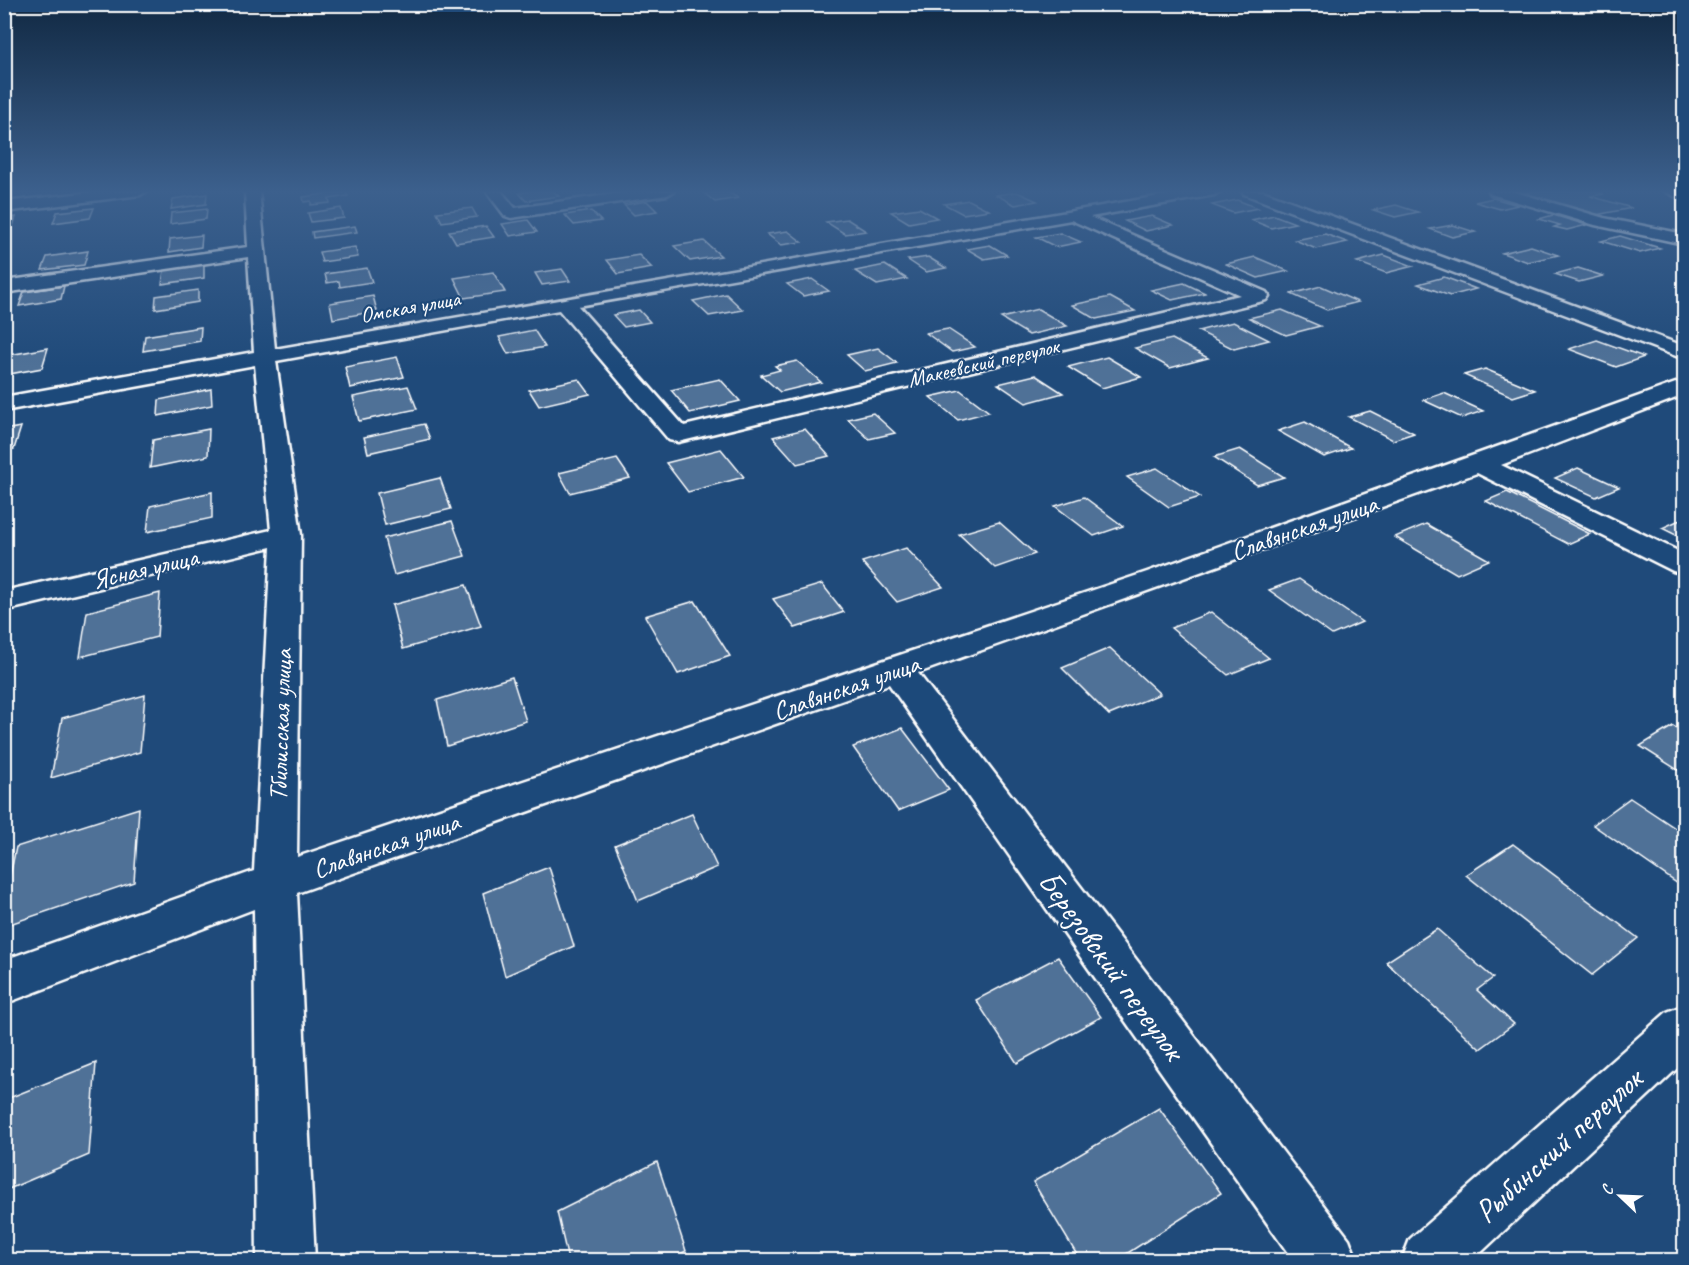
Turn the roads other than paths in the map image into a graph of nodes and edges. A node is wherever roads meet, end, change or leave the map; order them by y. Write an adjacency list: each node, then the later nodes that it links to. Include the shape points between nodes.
1 (870, 250): 6 (street, Омская улица)
2 (1153, 250): 6 (street, Макеевский переулок, via 1259,296 678,435)
3 (1408, 250): 7 (street)
4 (257, 251): 5 (street); 8 (street, Тбилисская улица)
5 (4, 287)
6 (564, 303): 8 (street, Омская улица)
7 (1684, 353)
8 (265, 357): 10 (street, Омская улица); 12 (street, Тбилисская улица)
9 (1684, 387): 11 (street, Славянская улица)
10 (4, 404)
11 (1481, 465): 13 (street); 15 (street, Славянская улица)
12 (286, 535): 14 (street, Ясная улица); 16 (street, Тбилисская улица)
13 (1684, 565)
14 (4, 601)
15 (897, 670): 16 (street, Славянская улица); 20 (street, Березовский переулок)
16 (275, 883): 17 (street, Славянская улица); 19 (street, Тбилисская улица)
17 (4, 982)
18 (1684, 1029): 21 (street, Рыбинский переулок)
19 (286, 1260)
20 (1328, 1260)
21 (1431, 1260)

